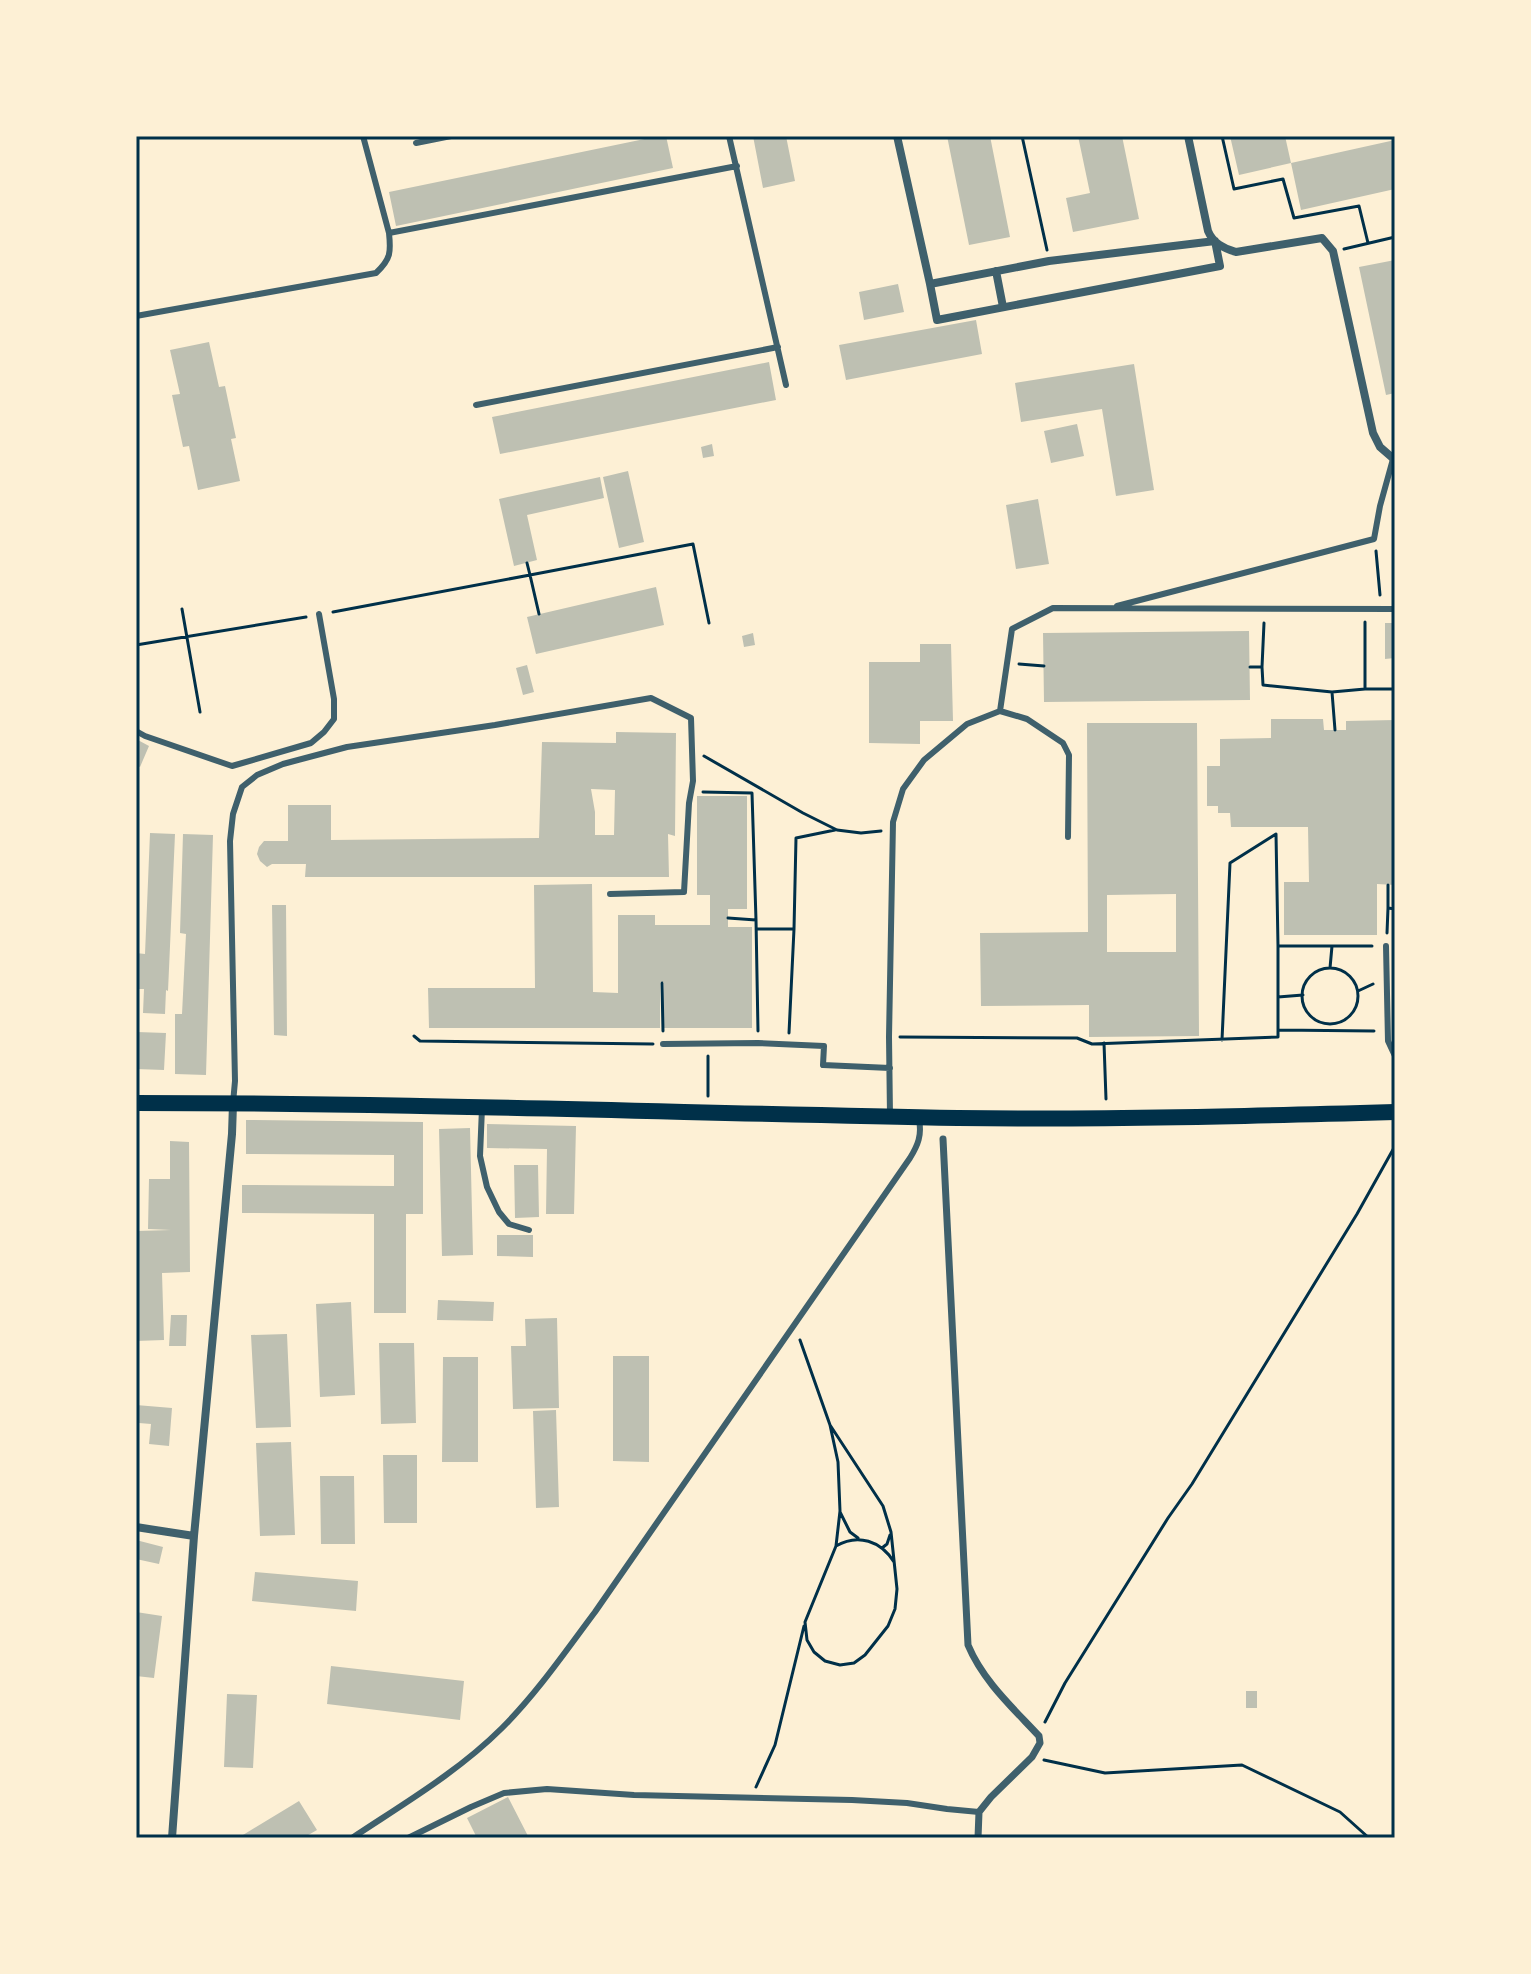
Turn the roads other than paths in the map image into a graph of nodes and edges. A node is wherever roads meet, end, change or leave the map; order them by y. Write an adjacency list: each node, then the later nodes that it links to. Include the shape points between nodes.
1 (363, 136): 8 (lane)
2 (451, 136): 6 (lane)
3 (729, 136): 7 (lane)
4 (897, 136): 11 (street)
5 (1188, 136): 9 (street, via 1208,231)
6 (416, 143)
7 (737, 166): 8 (lane); 14 (lane)
8 (389, 233): 13 (lane, via 387,263 376,273)
9 (1215, 241): 10 (street); 12 (street, via 1220,266); 17 (street, via 1236,252 1322,238 1333,251 1373,433)
10 (996, 271): 11 (street); 12 (street)
11 (930, 284): 12 (street, via 937,320)
12 (1003, 307)
13 (136, 316)
14 (778, 347): 15 (lane); 16 (lane)
15 (786, 385)
16 (476, 405)
17 (1394, 460): 18 (lane, via 1374,539)
18 (1107, 608): 19 (lane); 21 (lane, via 1053,608 1012,629)
19 (1395, 609)
20 (319, 614): 22 (lane, via 334,719 311,743 232,766)
21 (1000, 711): 23 (lane, via 1027,719 1063,743 1069,755); 28 (lane, via 967,724 924,760 903,789 893,822)
22 (136, 731)
23 (1068, 837)
24 (610, 894): 30 (lane, via 684,892 691,718 651,698 347,747 257,775 242,787 230,841)
25 (1386, 946): 27 (lane, via 1388,1041)
26 (663, 1044): 28 (lane, via 824,1046 823,1065)
27 (1395, 1056)
28 (890, 1068): 33 (lane)
29 (136, 1103): 30 (main road)
30 (233, 1103): 31 (main road); 38 (street)
31 (482, 1107): 33 (main road); 36 (lane, via 480,1156 487,1187 509,1224)
32 (1395, 1112): 34 (main road)
33 (890, 1116): 34 (main road)
34 (919, 1116): 41 (lane, via 915,1150 543,1683 457,1767)
35 (943, 1139): 39 (street, via 968,1645 983,1673 1040,1743)
36 (529, 1230)
37 (136, 1527): 38 (street)
38 (194, 1536): 40 (street)
39 (979, 1812): 42 (lane, via 907,1803 547,1789 504,1793); 43 (street)
40 (172, 1838)
41 (352, 1838)
42 (408, 1838)
43 (978, 1838)

